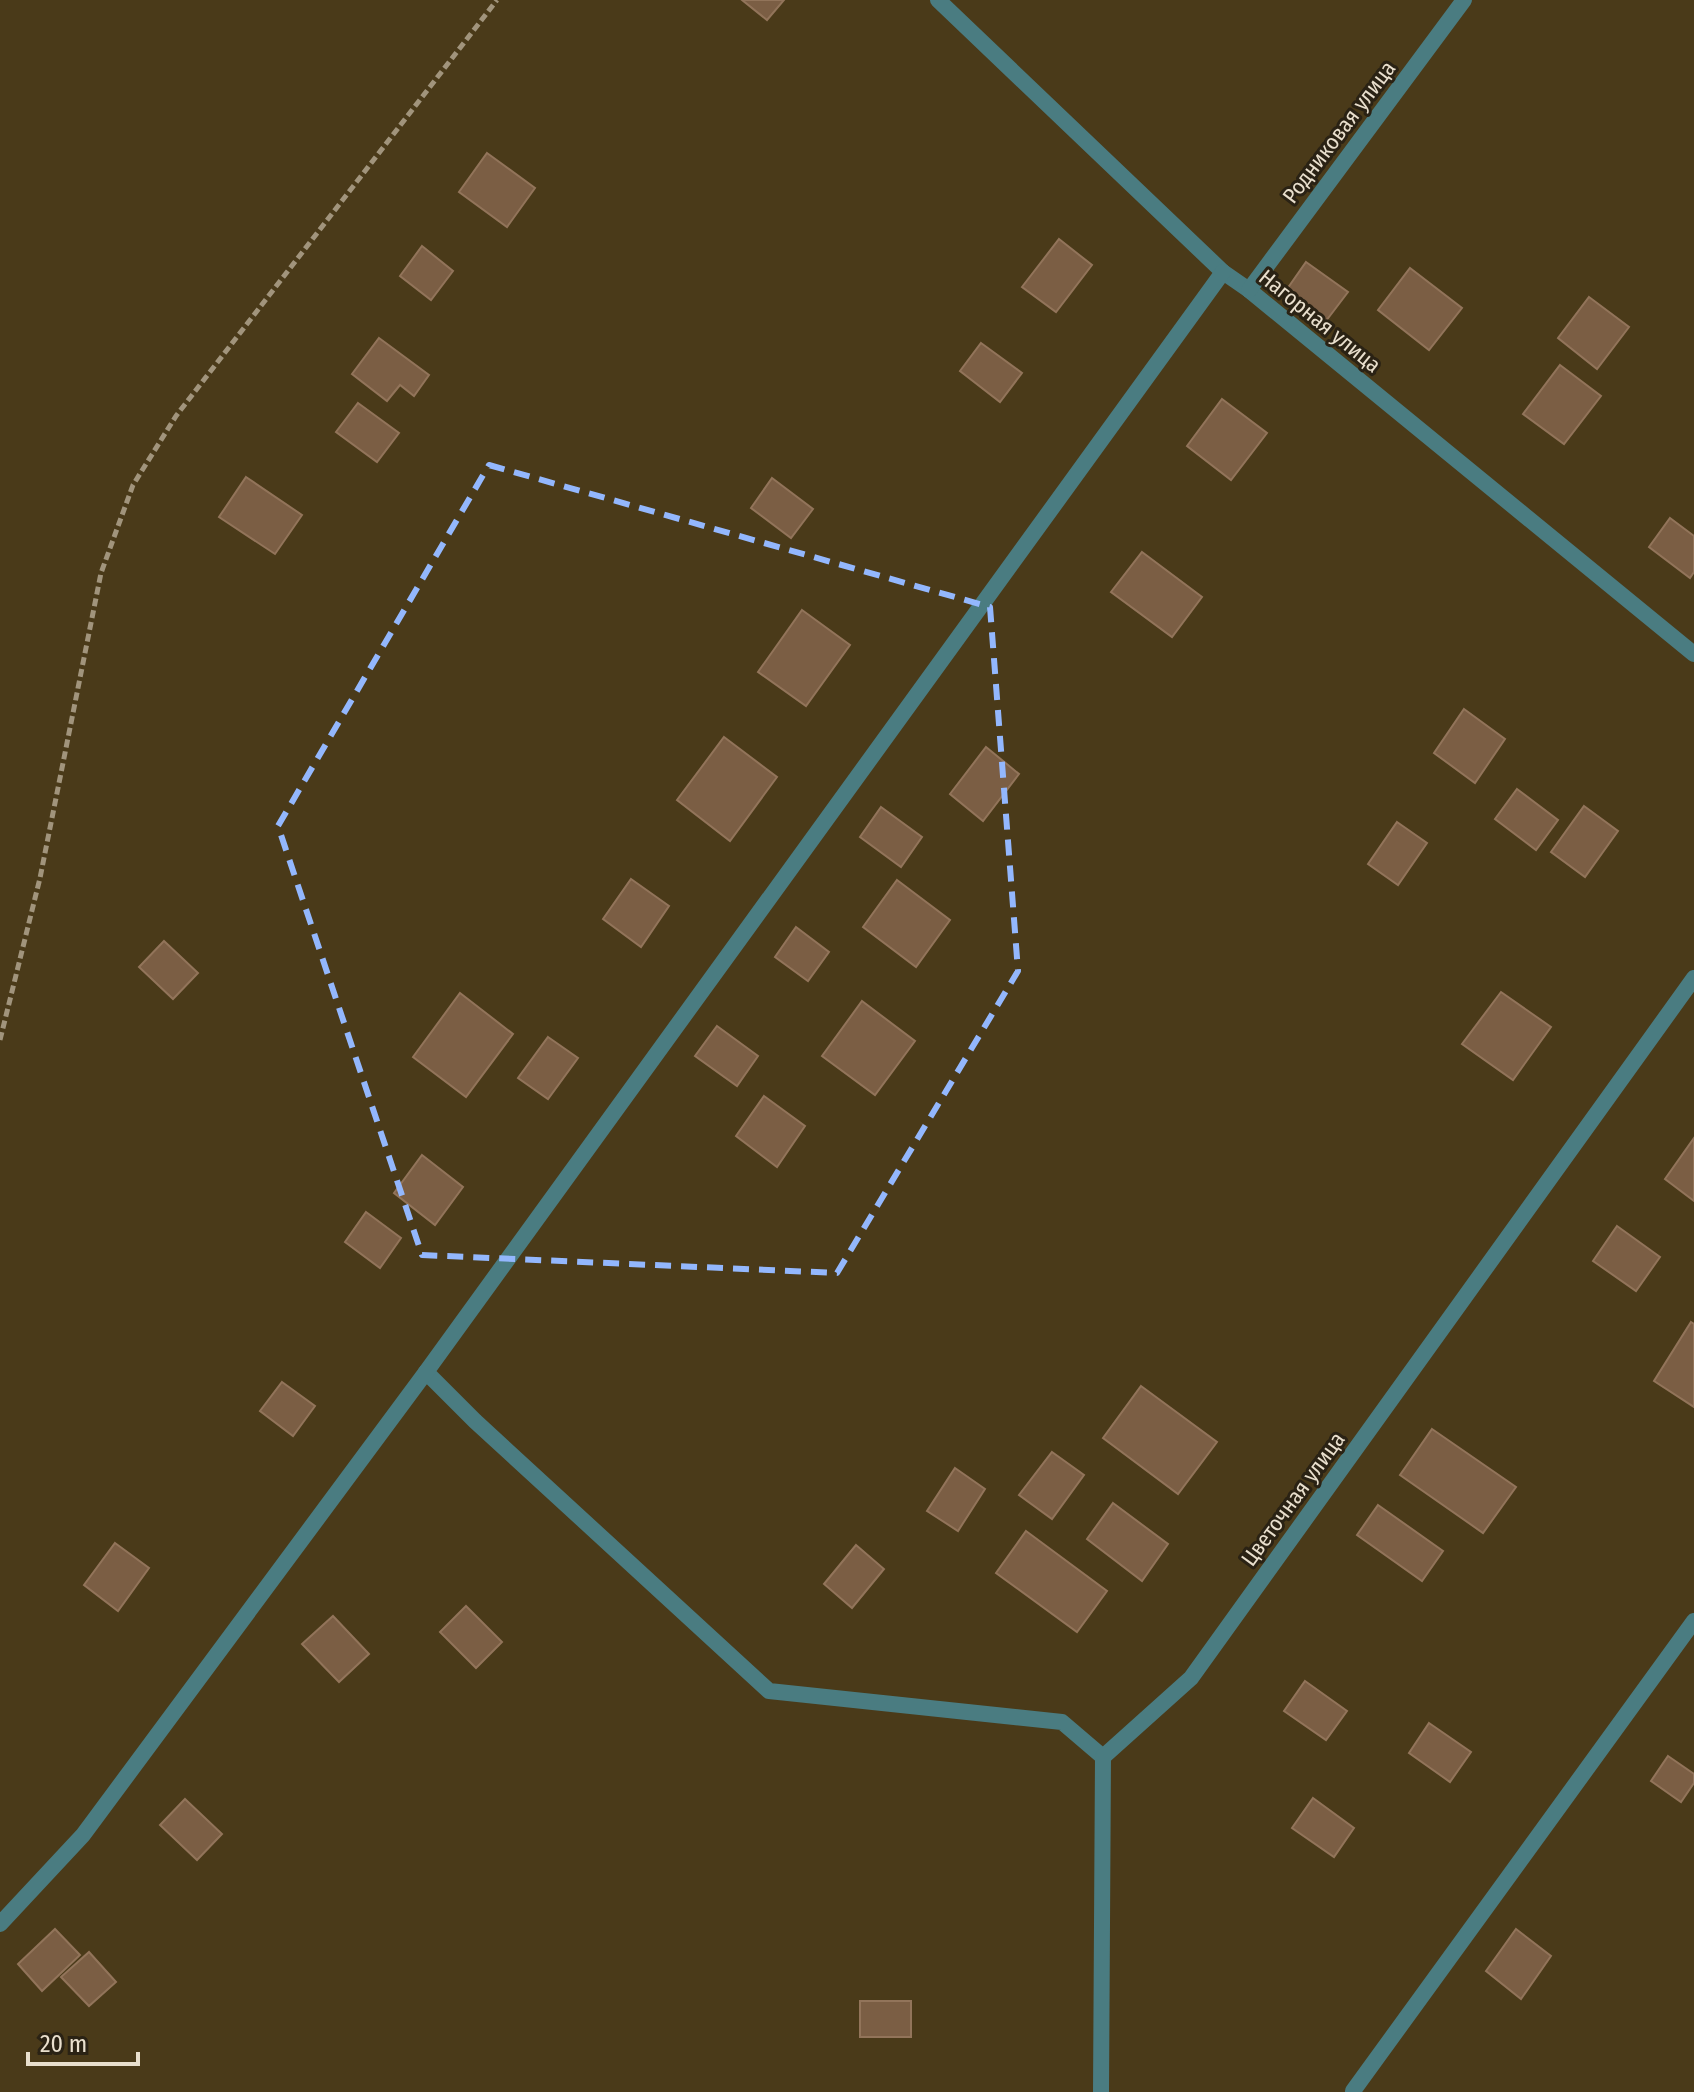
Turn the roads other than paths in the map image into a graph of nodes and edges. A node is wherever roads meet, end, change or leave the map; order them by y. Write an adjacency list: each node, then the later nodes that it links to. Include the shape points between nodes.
1 (938, 0): 3 (street, Нагорная улица)
2 (1464, 0): 4 (street, Родниковая улица)
3 (1223, 272): 4 (street, Нагорная улица); 7 (street)
4 (1249, 290): 5 (street, Нагорная улица)
5 (1694, 654)
6 (1694, 978): 9 (street, Цветочная улица, via 1191,1678)
7 (426, 1372): 9 (street, via 769,1691 1062,1722); 10 (street, via 83,1835)
8 (1694, 1621): 11 (street)
9 (1103, 1757): 12 (street)
10 (0, 1924)
11 (1353, 2091)
12 (1101, 2092)

